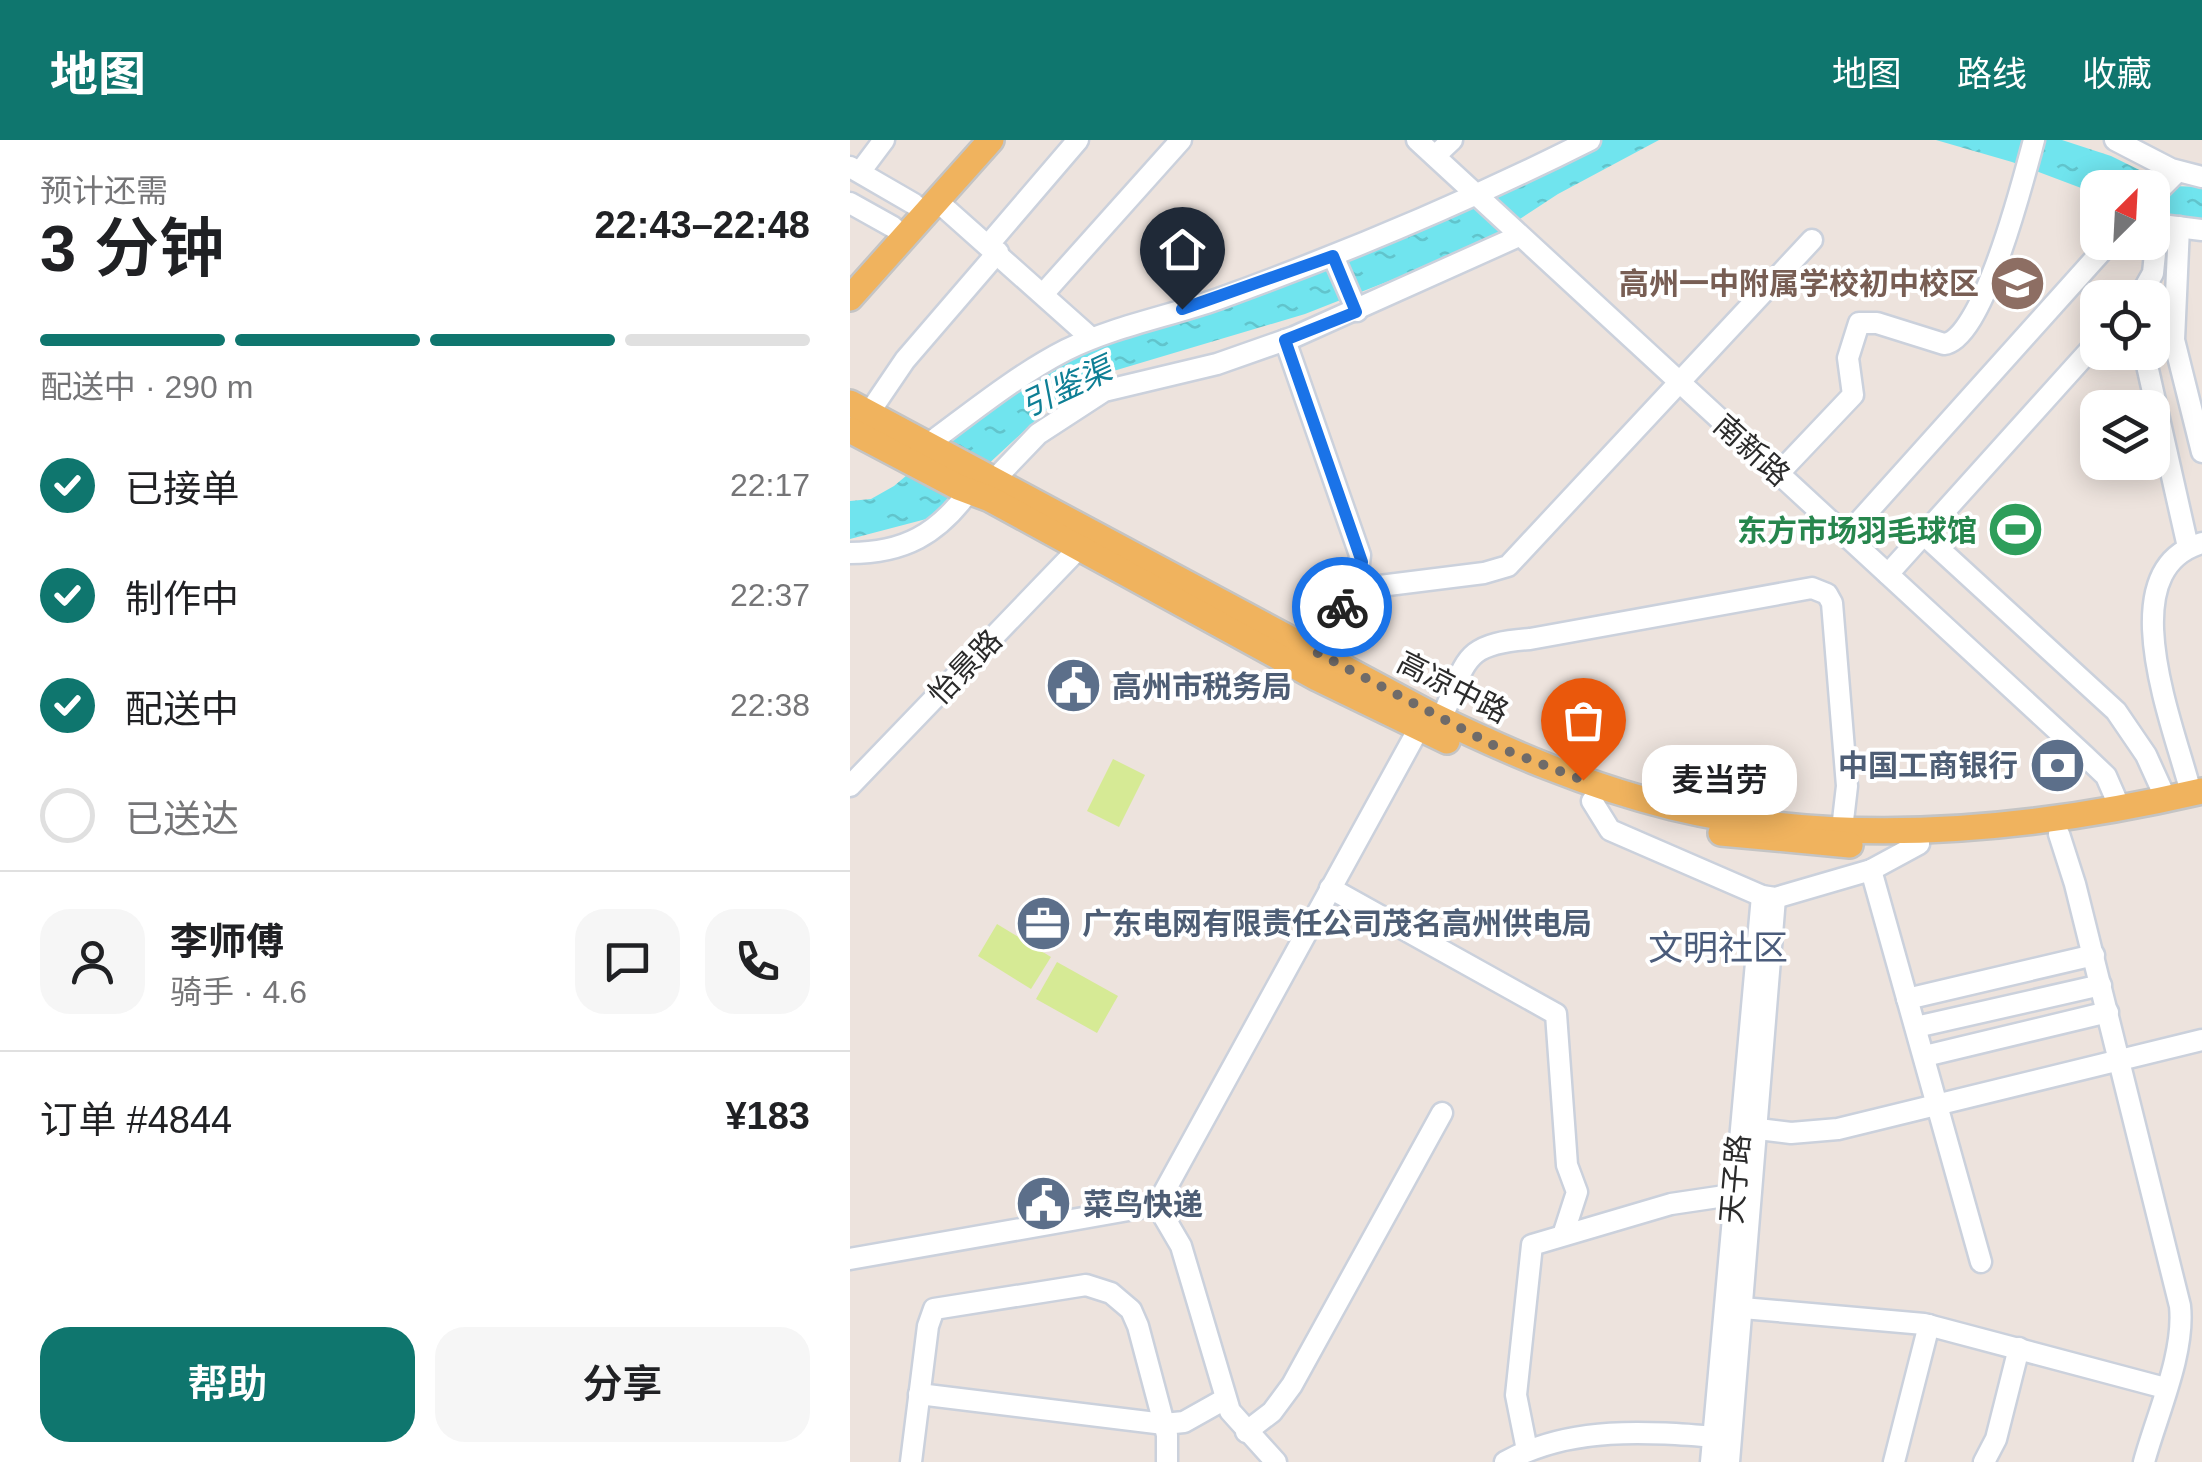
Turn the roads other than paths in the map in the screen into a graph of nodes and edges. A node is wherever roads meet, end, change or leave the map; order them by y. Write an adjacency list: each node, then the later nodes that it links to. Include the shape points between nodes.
1 (884, 140): 12 (street)
2 (972, 140): 16 (main road)
3 (990, 140): 16 (main road)
4 (1078, 140): 23 (street)
5 (1181, 140): 28 (street)
6 (1417, 140): 11 (street, 南新路)
7 (1452, 140): 11 (street)
8 (1590, 140): 15 (street)
9 (2034, 140): 39 (street, via 1982,300 1962,333 1948,344 1859,323 1848,358 1853,394)
10 (2115, 140): 13 (street)
11 (1435, 156): 15 (street, 南新路)
12 (855, 169): 16 (street)
13 (2172, 176): 14 (street)
14 (2202, 177)
15 (1482, 200): 21 (street, 南新路); 24 (street)
16 (925, 202): 19 (main road); 23 (street); 29 (main road)
17 (850, 203): 19 (street)
18 (2170, 226): 20 (street)
19 (893, 227): 27 (main road)
20 (2202, 230)
21 (1516, 233): 30 (street); 35 (street, 南新路)
22 (1812, 240): 35 (street)
23 (993, 248): 28 (street); 36 (street)
24 (1335, 260): 30 (street); 31 (street)
25 (2094, 260): 42 (street)
26 (2166, 260): 37 (street, via 2174,340)
27 (850, 274)
28 (1044, 293): 31 (street)
29 (850, 298)
30 (1355, 307): 32 (street)
31 (1091, 338): 38 (street, via 1039,366)
32 (1285, 340): 40 (street, via 1104,391); 47 (street, via 1347,508 1362,562)
33 (2080, 362): 41 (street)
34 (2149, 370): 43 (street)
35 (1677, 383): 39 (street, 南新路); 47 (street, via 1508,566)
36 (856, 415): 38 (main road, 高凉中路)
37 (2202, 452)
38 (926, 453): 40 (main road, 高凉中路)
39 (1778, 474): 42 (street, 南新路)
40 (977, 484): 44 (main road, 高凉中路); 45 (street, via 914,543); 48 (main road, 高凉中路)
41 (1922, 534): 46 (street); 52 (street, via 2116,711 2146,754)
42 (1846, 536): 46 (street, 南新路)
43 (2195, 545): 52 (street, via 2162,572 2150,614)
44 (1080, 548): 49 (main road, 高凉中路, via 1317,678); 50 (street, 怡景路)
45 (850, 554)
46 (1888, 574): 53 (street, 南新路, via 2106,776)
47 (1356, 589): 48 (street)
48 (1316, 652): 49 (main road, 高凉中路)
49 (1430, 724): 51 (main road, 高凉中路); 54 (street, via 1468,662 1490,642 1812,588 1832,603 1847,786); 58 (street)
50 (850, 786)
51 (1595, 793): 54 (main road, 高凉中路); 56 (main road, 高凉中路, via 1677,826 1813,844); 59 (street, via 1610,830)
52 (2190, 798): 53 (main road, 高凉中路); 55 (main road, 高凉中路)
53 (2120, 808): 54 (main road, 高凉中路, via 1920,832)
54 (1842, 828)
55 (2059, 834): 56 (main road, 高凉中路); 60 (street)
56 (1919, 844): 57 (street)
57 (1870, 870): 59 (street); 62 (street)
58 (1330, 888): 72 (street); 73 (street, via 1556,1014 1566,1165 1577,1192)
59 (1769, 897): 70 (street, 天子路)
60 (2094, 954): 61 (street); 62 (street)
61 (2102, 985): 63 (street); 64 (street)
62 (1907, 1000): 64 (street)
63 (2108, 1012): 66 (street); 67 (street)
64 (1916, 1027): 66 (street)
65 (2202, 1040): 67 (street)
66 (1925, 1056): 68 (street)
67 (2120, 1059): 68 (street); 79 (street, via 2180,1306 2182,1326)
68 (1940, 1106): 70 (street, via 1838,1128); 75 (street)
69 (1442, 1114): 82 (street, via 1292,1384)
70 (1748, 1128): 71 (street, 天子路)
71 (1742, 1193): 73 (street); 76 (street, 天子路)
72 (1157, 1205): 74 (street); 81 (street, via 1181,1246)
73 (1564, 1232): 85 (street, via 1535,1242 1528,1254 1516,1395)
74 (850, 1258)
75 (1980, 1262)
76 (1732, 1307): 77 (street); 83 (street, 天子路)
77 (1929, 1325): 78 (street); 92 (street)
78 (2019, 1348): 79 (street); 93 (street)
79 (2164, 1388): 94 (street)
80 (919, 1394): 84 (street); 84 (street, via 936,1307 1086,1285 1111,1292 1131,1310); 86 (street)
81 (1226, 1399): 82 (street); 84 (street, via 1184,1422)
82 (1246, 1432): 88 (street)
83 (1722, 1437): 85 (street, via 1591,1434); 90 (street, 天子路); 91 (street, 天子路)
84 (1166, 1443): 87 (street)
85 (1528, 1450): 89 (street)
86 (910, 1462)
87 (1189, 1462)
88 (1276, 1462)
89 (1505, 1462)
90 (1711, 1462)
91 (1728, 1462)
92 (1894, 1462)
93 (1984, 1462)
94 (2144, 1462)

